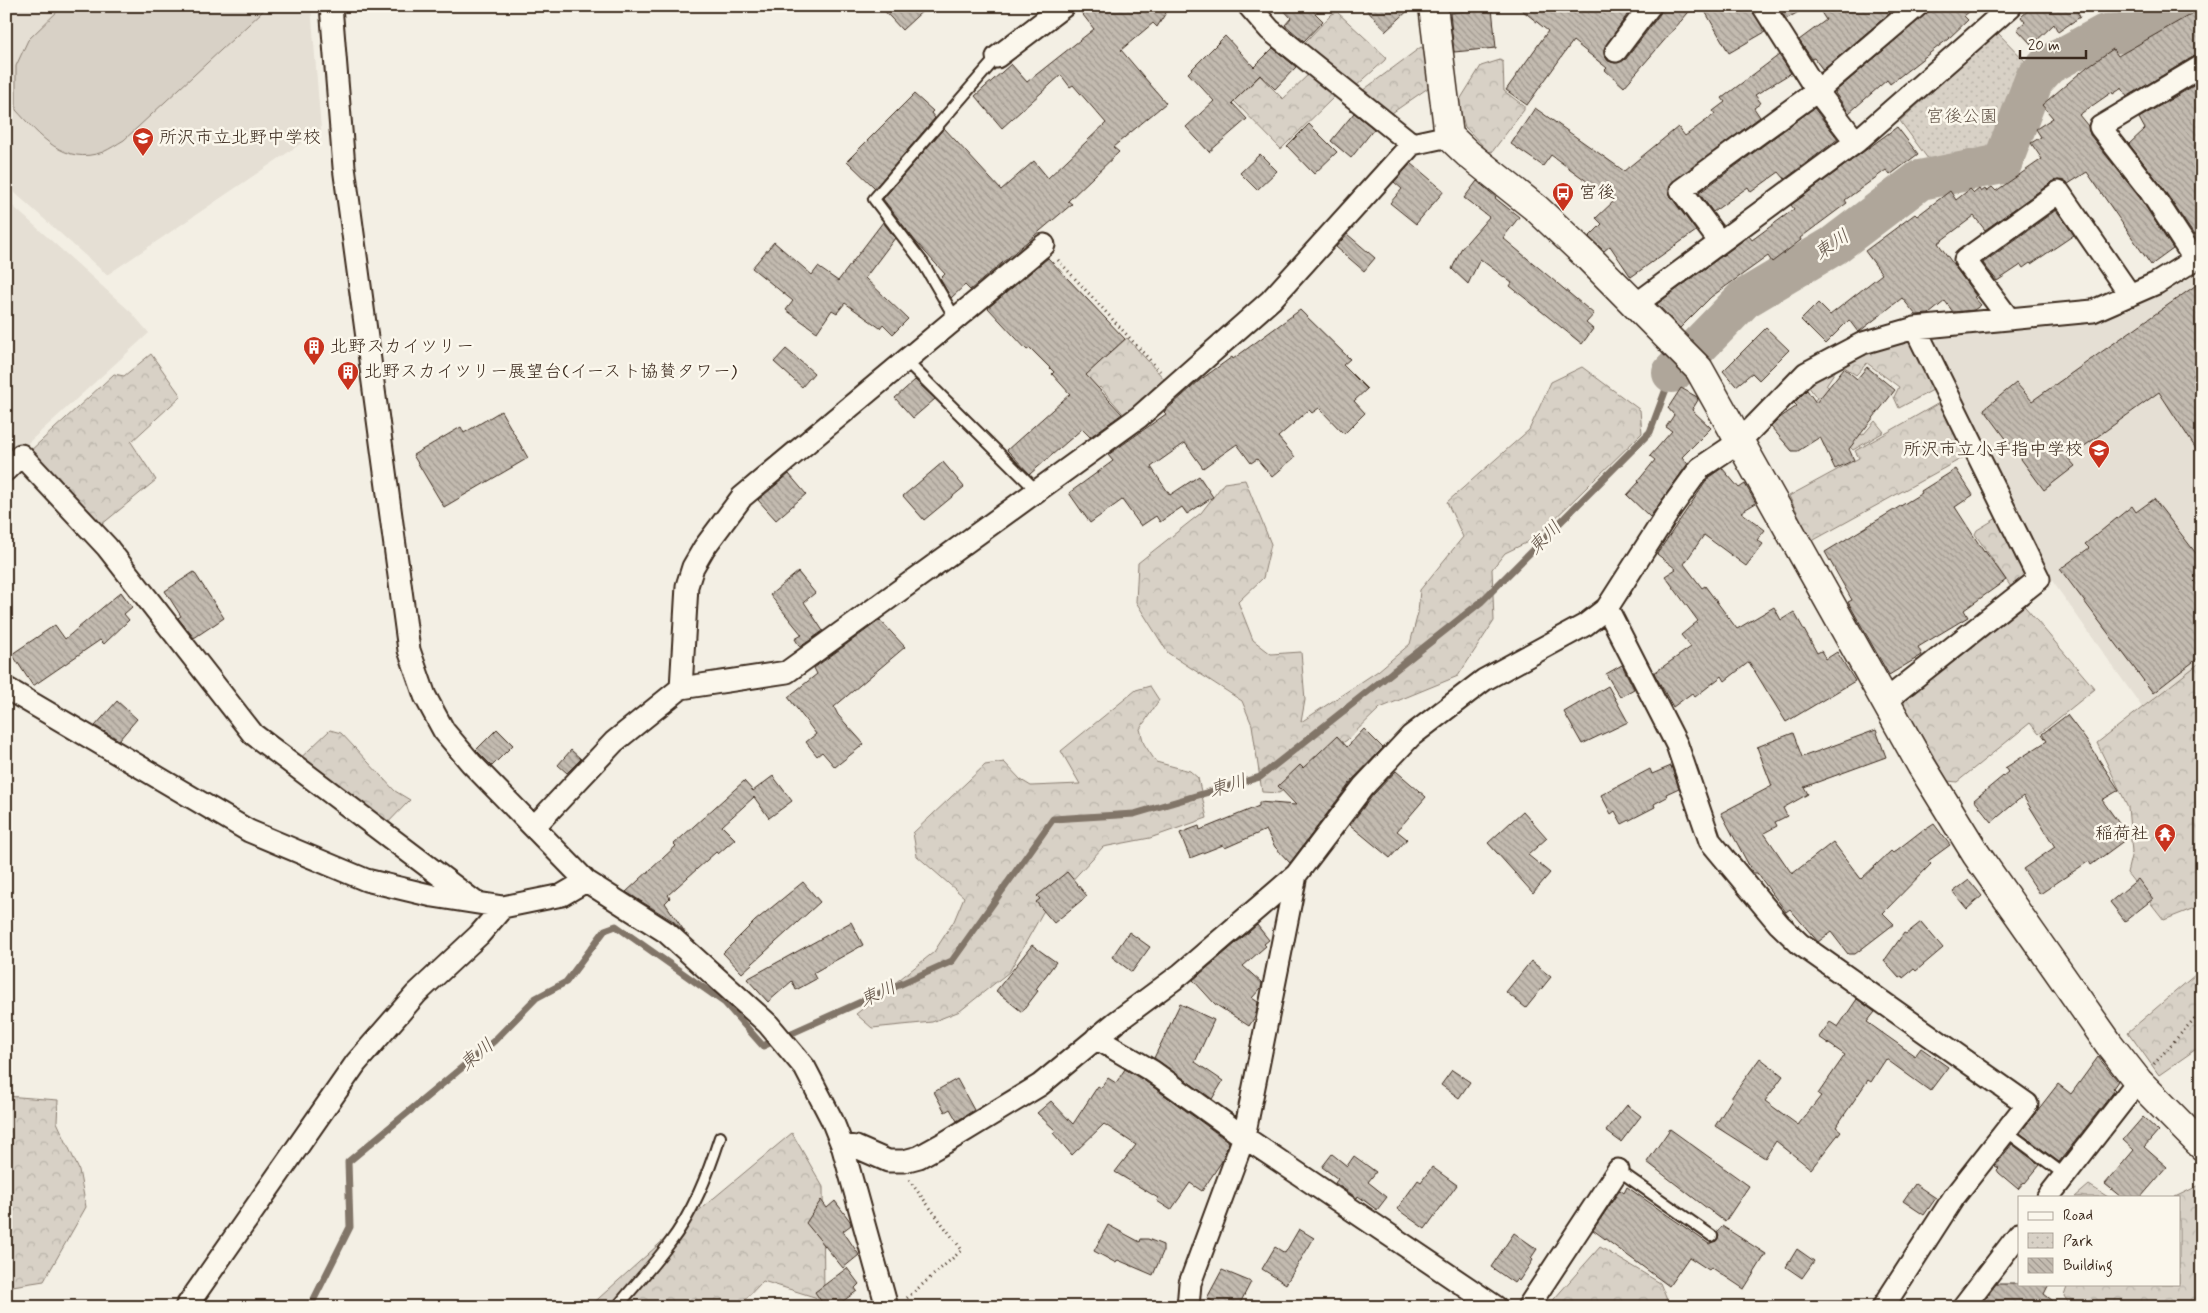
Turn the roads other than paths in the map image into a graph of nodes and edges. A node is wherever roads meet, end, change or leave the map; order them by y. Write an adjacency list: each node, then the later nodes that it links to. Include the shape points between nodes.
1 (331, 6): 32 (street, via 344,167 409,650 426,696 444,731)
2 (1064, 6): 10 (street)
3 (1249, 6): 15 (street, via 1270,30)
4 (1433, 6): 13 (street)
5 (1650, 6): 9 (street)
6 (1763, 6): 12 (street)
7 (1917, 6): 12 (street)
8 (2011, 6): 14 (street)
9 (1616, 51)
10 (997, 57): 21 (lane, via 874,199 922,263)
11 (2202, 66): 18 (street, via 2100,127)
12 (1817, 92): 14 (street); 16 (street, via 1681,190)
13 (1449, 136): 15 (street); 20 (street, via 1537,209)
14 (1856, 142): 16 (street)
15 (1412, 144): 27 (street, via 1271,300 1139,417)
16 (1719, 241): 20 (street)
17 (1044, 245): 21 (street)
18 (2198, 257): 19 (street, via 2157,284)
19 (2130, 295): 22 (street, via 2093,311); 22 (street, via 2059,192 1965,260)
20 (1635, 305): 25 (street, via 1699,369)
21 (955, 318): 24 (street)
22 (2010, 319): 23 (street)
23 (1915, 328): 25 (street, via 1863,343 1806,373); 31 (street, via 2039,579)
24 (905, 360): 27 (lane); 30 (street, via 742,497 704,548 687,586)
25 (1740, 441): 28 (street, via 1700,468); 31 (street)
26 (6, 470): 35 (street, via 22,455 107,546 253,734)
27 (1038, 492): 30 (street, via 787,672)
28 (1607, 608): 33 (street, via 1585,625 1484,680 1411,736 1363,787); 39 (street, via 1678,744 1710,841 1779,924 1800,944 2027,1104)
29 (6, 688): 35 (street, via 249,831 366,880)
30 (681, 688): 32 (street, via 614,742)
31 (1885, 701): 38 (street, via 1982,862 2050,962)
32 (534, 827): 34 (street)
33 (1296, 875): 37 (street, via 1181,974); 41 (street)
34 (586, 881): 36 (street, via 562,896); 42 (street, via 666,932 777,1034 805,1068)
35 (475, 902): 36 (street)
36 (503, 907): 50 (street, via 479,935 416,994 356,1063)
37 (1096, 1038): 41 (street, via 1152,1071); 42 (street, via 1040,1085 920,1157 888,1161 856,1147)
38 (2138, 1081): 43 (street); 45 (street)
39 (2006, 1131): 45 (lane); 55 (street, via 1954,1197)
40 (720, 1137): 51 (lane, via 706,1177 670,1243)
41 (1244, 1138): 52 (street, via 1190,1283); 53 (street)
42 (842, 1145): 49 (street)
43 (2202, 1146)
44 (1618, 1170): 48 (lane); 54 (street)
45 (2065, 1175): 46 (street)
46 (2049, 1196)
47 (2018, 1235): 56 (street)
48 (1712, 1236)
49 (895, 1304)
50 (186, 1307)
51 (617, 1307)
52 (1188, 1307)
53 (1496, 1307)
54 (1528, 1307)
55 (1883, 1307)
56 (1963, 1307)

